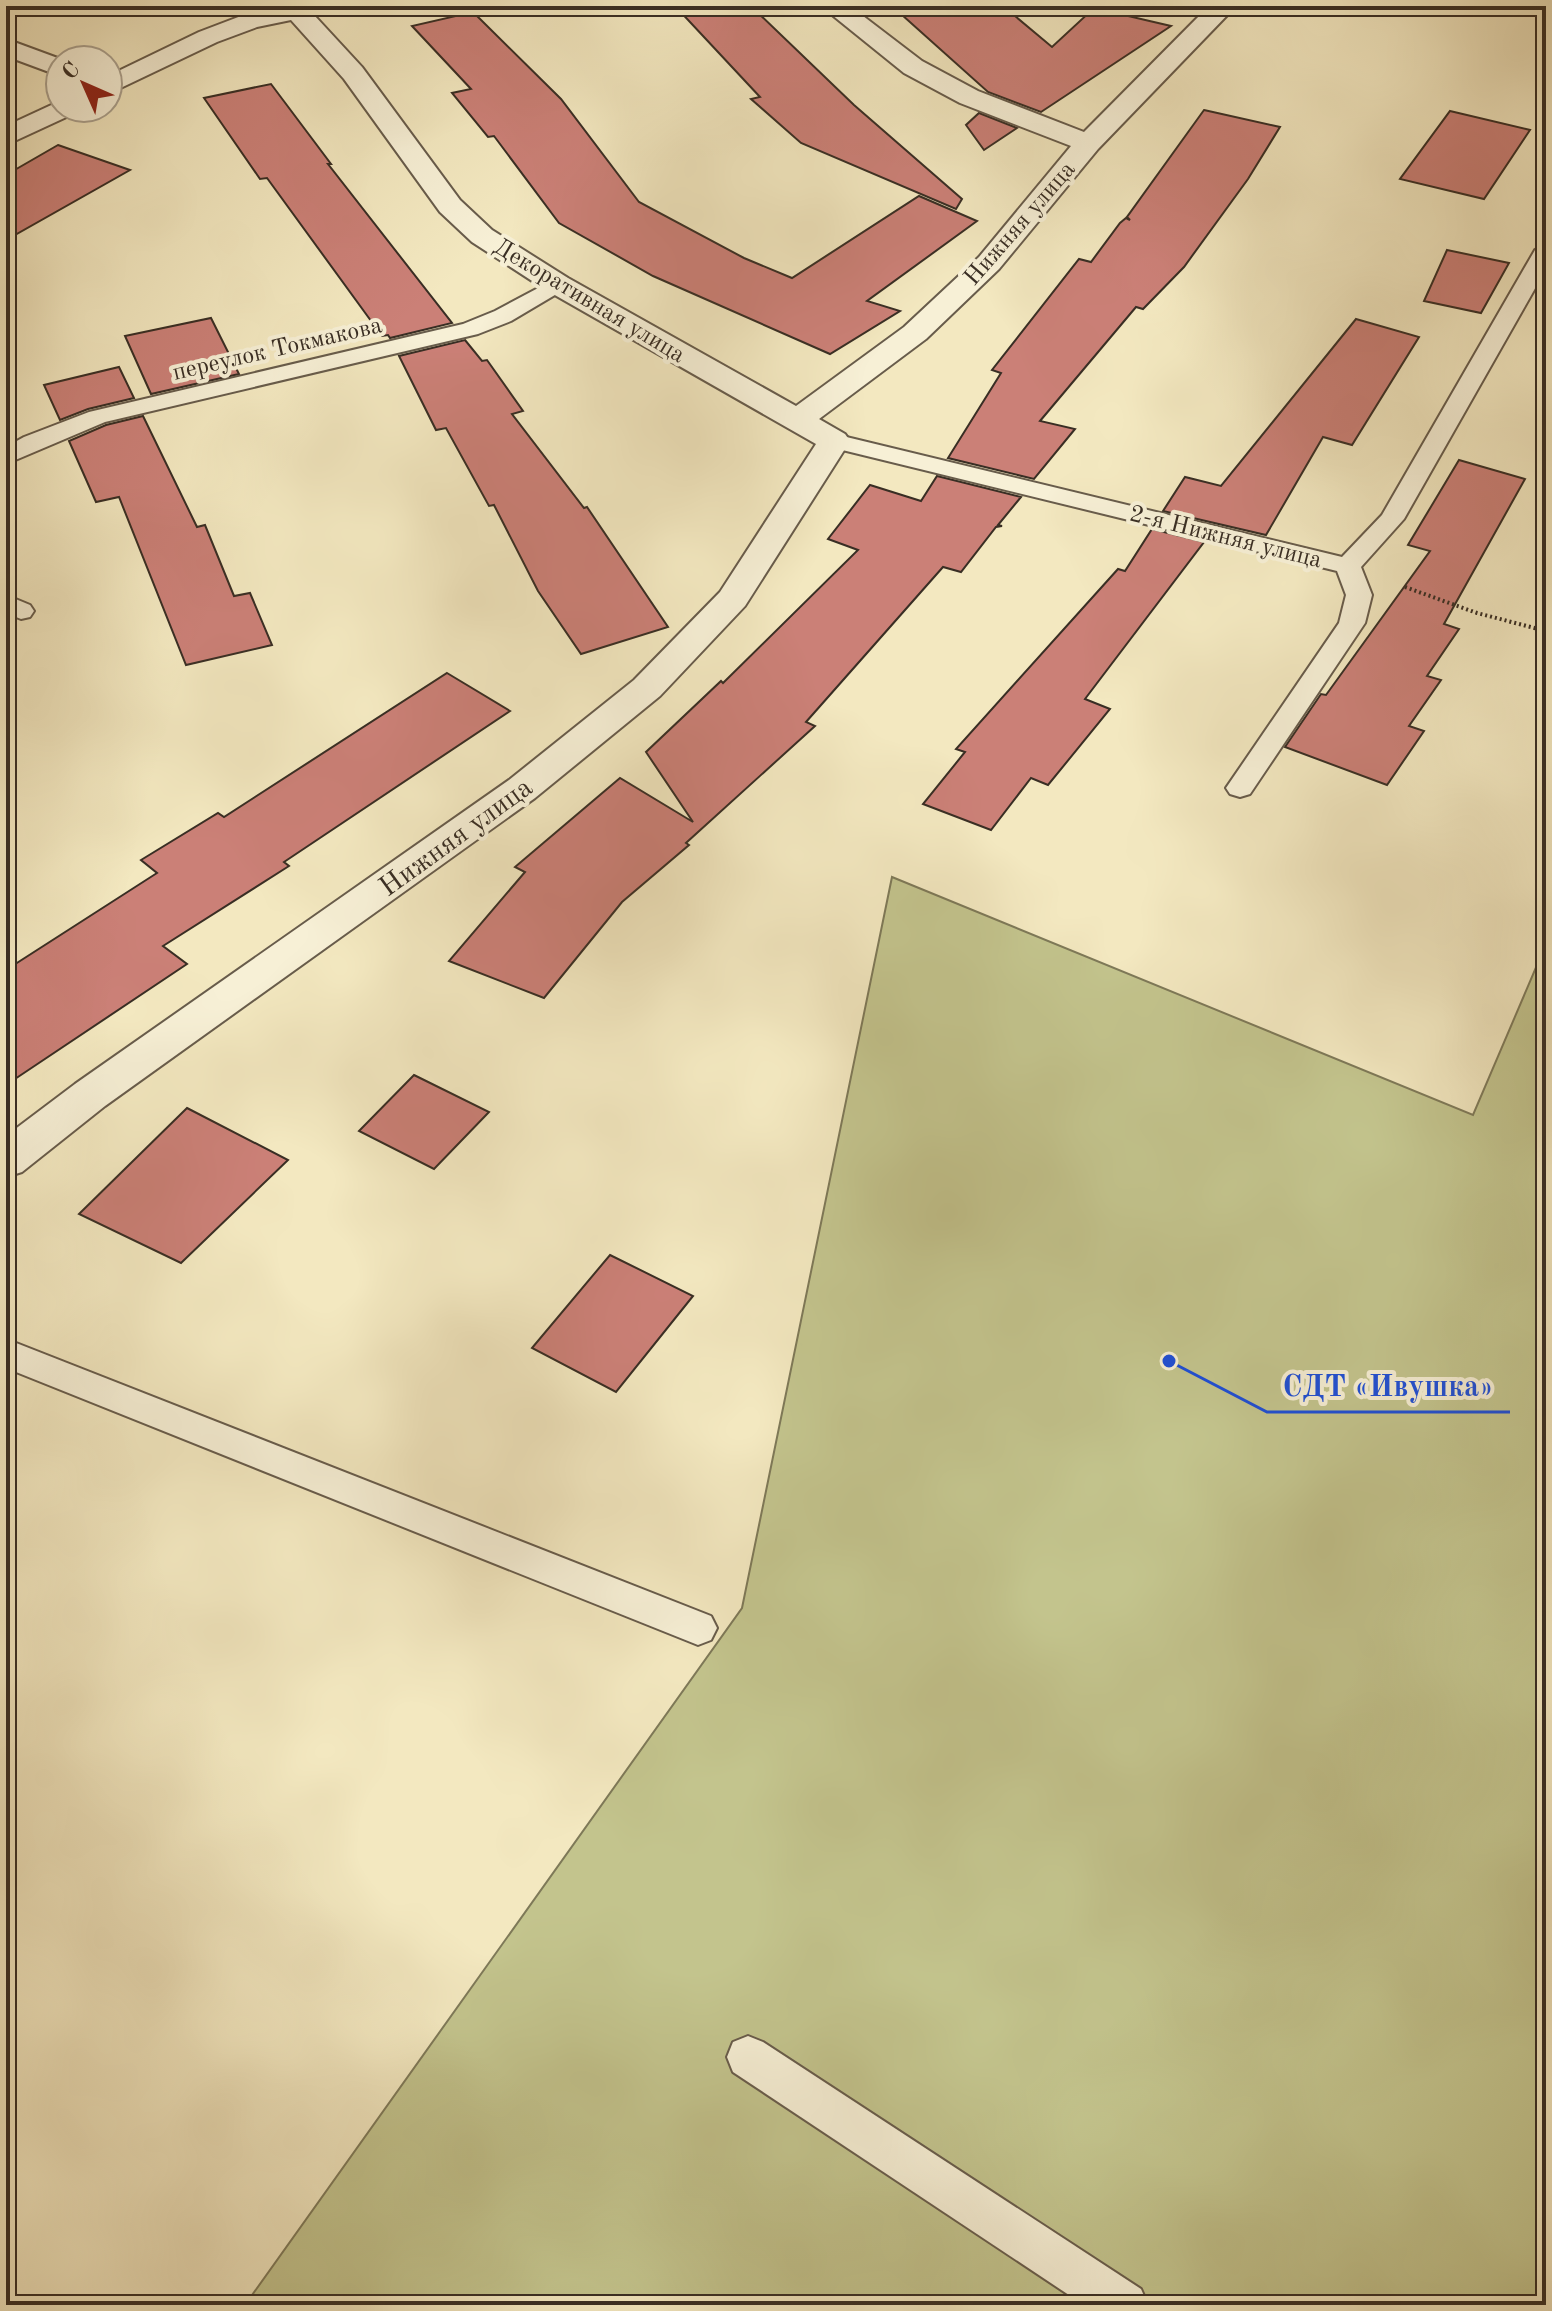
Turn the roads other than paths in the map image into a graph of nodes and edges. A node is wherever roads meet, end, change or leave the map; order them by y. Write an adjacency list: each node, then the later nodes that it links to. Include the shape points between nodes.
1 (834, 6): 9 (street, via 927,75)
2 (1223, 6): 9 (street, Нижняя улица)
3 (301, 7): 6 (street, via 208,37); 11 (street, Декоративная улица, via 450,206 482,236)
4 (6, 47): 5 (street)
5 (44, 62)
6 (124, 78)
7 (44, 118): 8 (street)
8 (6, 137)
9 (1088, 143): 12 (street, Нижняя улица, via 989,263 915,333)
10 (1546, 250): 15 (lane, 2-я Нижняя улица, via 1392,519)
11 (557, 284): 12 (street, Декоративная улица); 14 (lane, переулок Токмакова, via 470,329 97,417)
12 (798, 420): 13 (street, Декоративная улица)
13 (834, 441): 15 (lane, 2-я Нижняя улица); 17 (street, Нижняя улица, via 733,599 647,688 522,789)
14 (6, 457)
15 (1348, 566): 16 (lane, via 1359,595 1352,623)
16 (1240, 788)
17 (6, 1160)
18 (6, 1353): 19 (lane)
19 (698, 1628)
20 (748, 2057): 21 (lane)
21 (1125, 2305)

